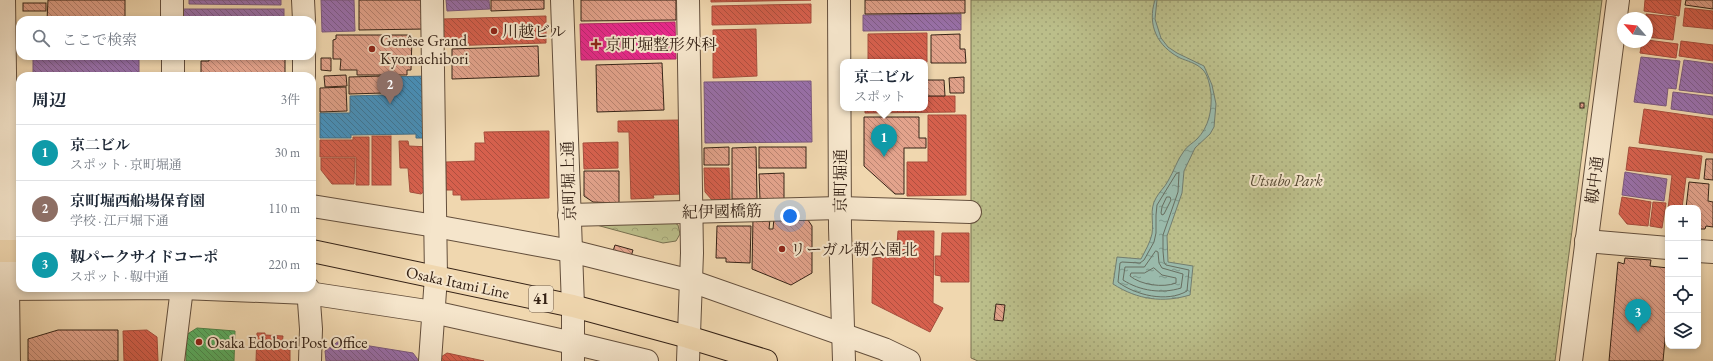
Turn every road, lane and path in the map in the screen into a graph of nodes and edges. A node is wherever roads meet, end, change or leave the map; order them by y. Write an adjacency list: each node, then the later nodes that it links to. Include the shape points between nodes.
1 (4, 0): 15 (street)
2 (172, 0): 9 (street)
3 (303, 0): 10 (street)
4 (432, 0): 21 (street)
5 (562, 0): 20 (street, 京町堀上通)
6 (688, 0): 18 (street)
7 (839, 0): 17 (street, 京町堀通)
8 (1618, 0): 22 (street, 靱中通)
9 (172, 16)
10 (304, 16)
11 (173, 60): 13 (street)
12 (304, 60): 14 (street)
13 (173, 72)
14 (304, 72)
15 (9, 203): 24 (street)
16 (316, 207): 21 (street)
17 (840, 208): 18 (street, 紀伊國橋筋); 19 (street, 紀伊國橋筋); 38 (street, 京町堀通)
18 (691, 211): 20 (street, 紀伊國橋筋); 30 (street)
19 (970, 212)
20 (569, 215): 25 (street, 京町堀上通)
21 (435, 226): 25 (street); 29 (street)
22 (1586, 241): 23 (street); 50 (street, 靱中通)
23 (1665, 248)
24 (9, 251): 31 (street)
25 (571, 251): 30 (street); 36 (street, 京町堀上通)
26 (1701, 251): 28 (street)
27 (316, 252): 29 (main road, Osaka Itami Line / 41)
28 (1713, 252)
29 (436, 277): 36 (main road, Osaka Itami Line / 41); 37 (street)
30 (691, 281): 38 (street); 39 (street)
31 (4, 289): 32 (street); 41 (street)
32 (16, 289)
33 (316, 291): 37 (street)
34 (182, 292): 42 (street)
35 (308, 292): 43 (street)
36 (573, 306): 39 (main road, Osaka Itami Line / 41); 40 (street, 京町堀上通)
37 (433, 312): 40 (street); 44 (street)
38 (842, 334): 48 (street, 京町堀通); 49 (street)
39 (688, 337): 46 (street); 47 (main road, Osaka Itami Line / 41)
40 (573, 352): 45 (street)
41 (9, 361)
42 (173, 361)
43 (310, 361)
44 (430, 361)
45 (647, 361)
46 (688, 361)
47 (766, 361)
48 (844, 361)
49 (909, 361)
50 (1571, 361)

